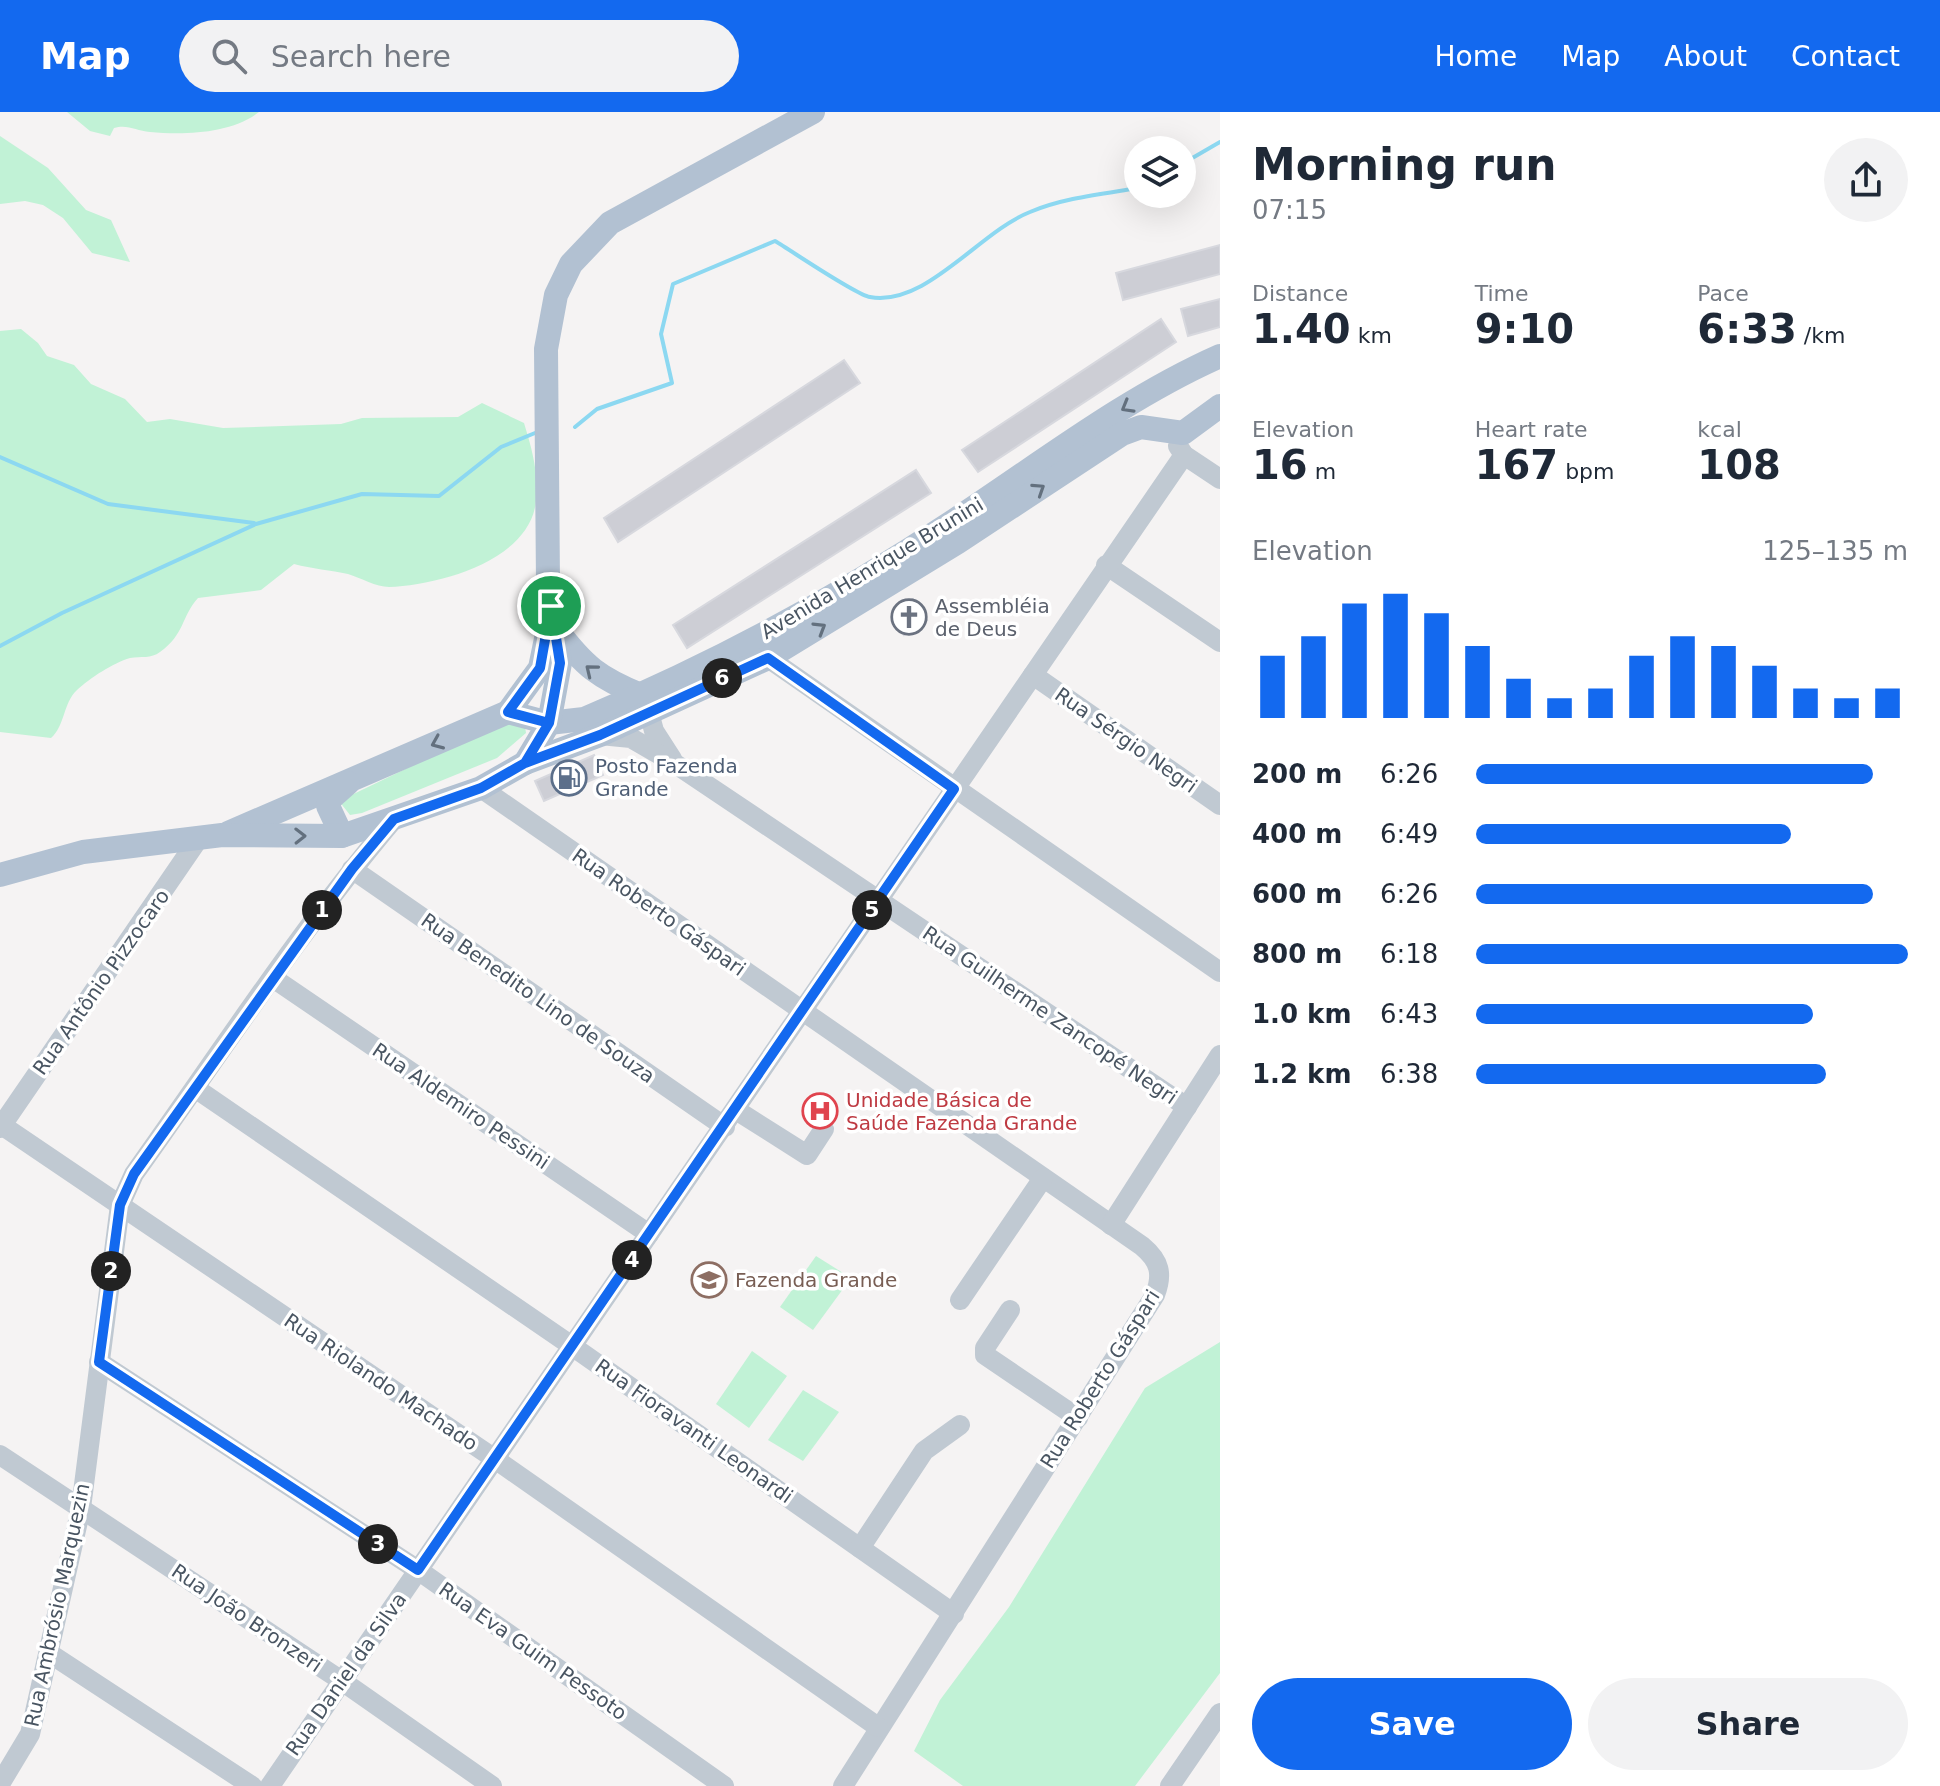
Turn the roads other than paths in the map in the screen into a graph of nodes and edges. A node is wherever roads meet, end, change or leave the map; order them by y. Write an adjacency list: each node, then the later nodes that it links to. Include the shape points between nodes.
1 (813, 112): 9 (main road, via 628,211 571,264 556,295 546,349)
2 (1220, 356): 3 (main road, Avenida Henrique Brunini)
3 (1168, 384): 5 (main road, via 1156,409); 13 (main road, Avenida Henrique Brunini, one-way to 13, via 788,623)
4 (1220, 406): 5 (main road, Avenida Henrique Brunini, via 1183,433)
5 (1169, 432): 6 (street); 11 (main road, Avenida Henrique Brunini, one-way to 5, via 1122,434 1141,427)
6 (1184, 455): 7 (street); 8 (street, Rua Daniel da Silva)
7 (1220, 479)
8 (1106, 565): 10 (street); 12 (street, Rua Daniel da Silva)
9 (553, 617): 13 (main road, one-way to 9, via 584,665); 14 (main road, via 540,668); 15 (main road, via 560,663)
10 (1220, 642)
11 (768, 658): 13 (main road, Avenida Henrique Brunini); 21 (street)
12 (1033, 675): 21 (street, Rua Daniel da Silva); 22 (street, Rua Sérgio Negri)
13 (645, 703): 15 (main road, Avenida Henrique Brunini); 16 (main road, Avenida Henrique Brunini); 18 (street, Rua Guilherme Zancopé Negri, via 654,731)
14 (508, 712): 15 (main road); 19 (main road, Avenida Henrique Brunini, one-way to 19)
15 (549, 723): 17 (main road, Avenida Henrique Brunini)
16 (600, 735): 17 (main road, Avenida Henrique Brunini); 18 (street, Rua Guilherme Zancopé Negri, via 631,738)
17 (525, 763): 20 (main road, Avenida Henrique Brunini)
18 (674, 763): 28 (street, Rua Guilherme Zancopé Negri)
19 (356, 776): 24 (main road, via 329,802); 25 (main road, Avenida Henrique Brunini)
20 (481, 788): 23 (main road, Avenida Henrique Brunini); 31 (street, Rua Roberto Gáspari)
21 (954, 789): 28 (street, Rua Daniel da Silva); 29 (street)
22 (1220, 805)
23 (394, 819): 24 (main road, Avenida Henrique Brunini); 26 (street, Rua Ambrósio Marquezin)
24 (342, 836): 25 (main road, Avenida Henrique Brunini, one-way to 24); 26 (street)
25 (210, 837): 27 (main road, Avenida Henrique Brunini, via 83,852); 36 (street, Rua Antônio Pizzocaro)
26 (352, 869): 30 (street, Rua Ambrósio Marquezin); 35 (street, Rua Benedito Lino de Souza)
27 (0, 875)
28 (880, 899): 31 (street, Rua Daniel da Silva); 34 (street, Rua Guilherme Zancopé Negri)
29 (1220, 972)
30 (273, 978): 33 (street, Rua Ambrósio Marquezin); 41 (street, Rua Aldemiro Pessini)
31 (803, 1012): 35 (street, Rua Daniel da Silva); 38 (street, Rua Roberto Gáspari)
32 (1220, 1055): 34 (street)
33 (195, 1088): 39 (street, Rua Ambrósio Marquezin, via 134,1174); 44 (street, Rua Fioravanti Leonardi)
34 (1187, 1107): 40 (street)
35 (730, 1118): 37 (street, Rua Benedito Lino de Souza, via 807,1155); 41 (street, Rua Daniel da Silva)
36 (1, 1125): 39 (street, Rua Riolando Machado)
37 (824, 1129)
38 (1043, 1178): 40 (street, Rua Roberto Gáspari); 42 (street)
39 (120, 1205): 45 (street, Rua Ambrósio Marquezin); 49 (street, Rua Riolando Machado)
40 (1111, 1225): 46 (street, Rua Roberto Gáspari, via 1154,1255 1160,1280)
41 (649, 1234): 44 (street, Rua Daniel da Silva)
42 (960, 1300)
43 (1010, 1310): 46 (street, via 985,1355)
44 (572, 1346): 49 (street, Rua Daniel da Silva); 51 (street, Rua Fioravanti Leonardi)
45 (99, 1362): 50 (street, Rua Ambrósio Marquezin); 52 (street, Rua Eva Guim Pessoto)
46 (1078, 1418): 53 (street, Rua Roberto Gáspari)
47 (960, 1425): 51 (street, via 924,1451)
48 (0, 1455): 50 (street, Rua João Bronzeri)
49 (495, 1459): 52 (street, Rua Daniel da Silva); 57 (street, Rua Riolando Machado)
50 (81, 1508): 54 (street, Rua Ambrósio Marquezin); 55 (street, Rua João Bronzeri)
51 (860, 1548): 53 (street, Rua Fioravanti Leonardi)
52 (418, 1570): 55 (street, Rua Daniel da Silva); 62 (street, Rua Eva Guim Pessoto)
53 (954, 1614): 57 (street, Rua Roberto Gáspari)
54 (49, 1653): 58 (street, Rua Ambrósio Marquezin, via 30,1734); 59 (street)
55 (342, 1681): 60 (street, Rua Daniel da Silva); 61 (street, Rua João Bronzeri)
56 (1220, 1713): 64 (street)
57 (878, 1727): 63 (street, Rua Roberto Gáspari)
58 (4, 1783)
59 (252, 1786)
60 (270, 1786)
61 (492, 1786)
62 (724, 1786)
63 (843, 1786)
64 (1170, 1786)

